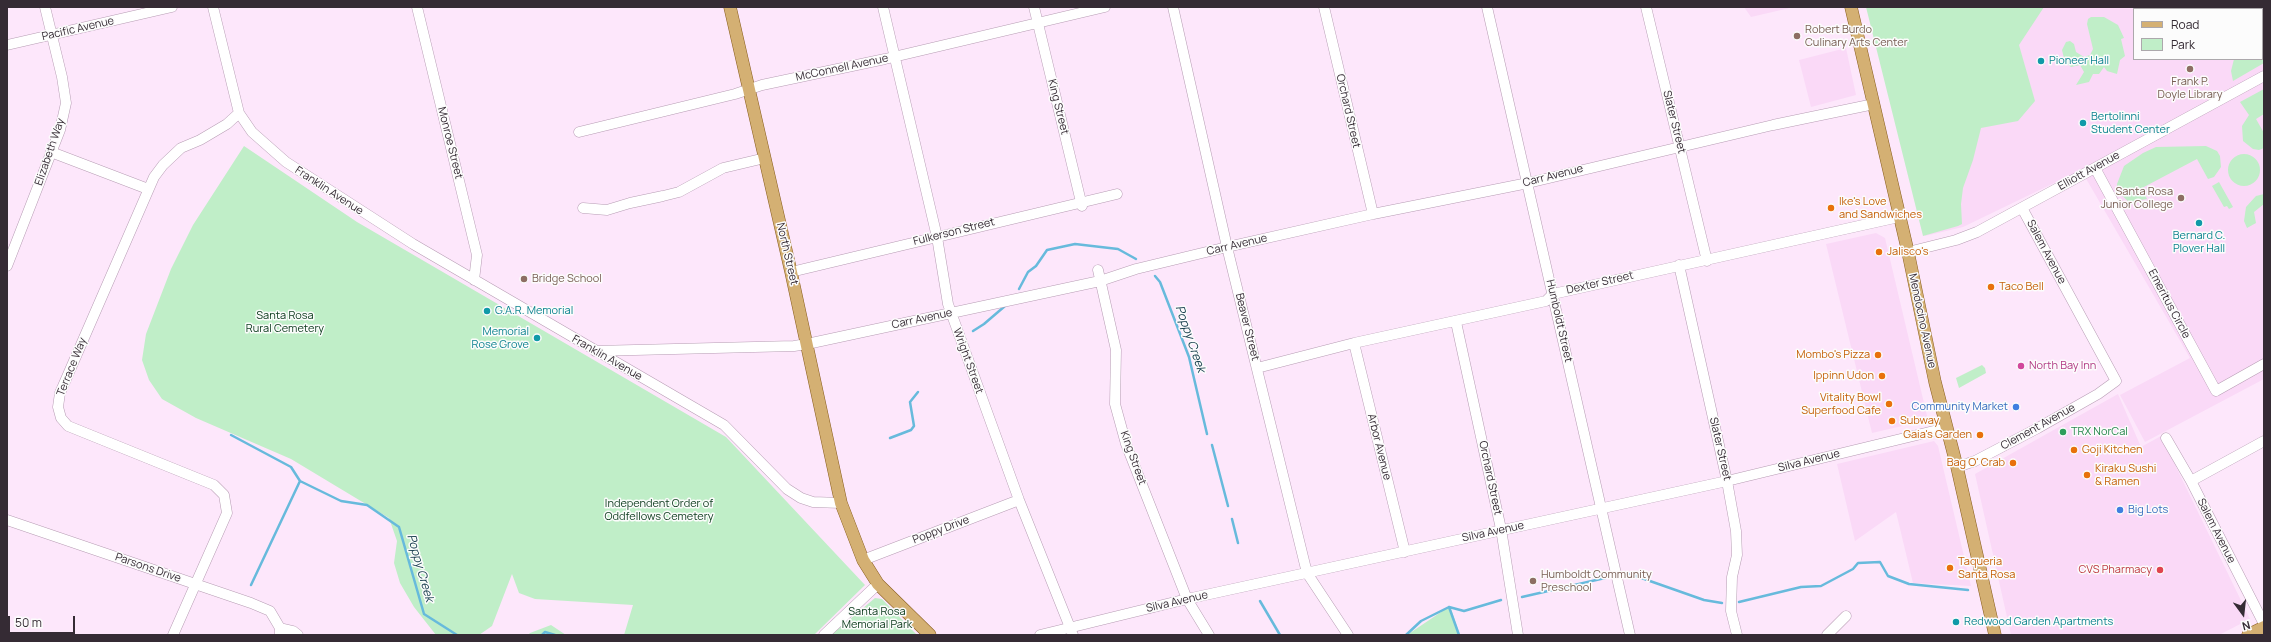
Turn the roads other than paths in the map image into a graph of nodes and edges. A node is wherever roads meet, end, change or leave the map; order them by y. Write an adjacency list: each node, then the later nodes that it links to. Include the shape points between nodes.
1 (45, 7): 15 (street, Elizabeth Way)
2 (172, 7): 15 (street, Pacific Avenue)
3 (213, 7): 21 (street)
4 (417, 7): 43 (street, Monroe Street, via 477,255)
5 (730, 7): 19 (main road, North Street)
6 (882, 7): 17 (street, Wright Street)
7 (1034, 7): 14 (street, King Street)
8 (1105, 7): 14 (street, McConnell Avenue)
9 (1173, 7): 36 (street, Beaver Street)
10 (1324, 7): 33 (street, Orchard Street)
11 (1487, 7): 27 (street, Humboldt Street)
12 (1646, 7): 23 (street, Slater Street)
13 (1851, 7): 20 (main road, Mendocino Avenue)
14 (1038, 23): 17 (street, McConnell Avenue); 30 (street, King Street)
15 (52, 34): 16 (street, Pacific Avenue); 24 (street, Elizabeth Way, via 66,103 60,130)
16 (7, 45)
17 (894, 57): 19 (street, McConnell Avenue); 35 (street, Wright Street)
18 (2264, 76): 26 (street, Elliott Avenue)
19 (748, 90): 22 (street, McConnell Avenue); 25 (main road, North Street)
20 (1874, 104): 23 (street, Carr Avenue); 34 (main road, Mendocino Avenue)
21 (239, 113): 28 (street, Terrace Way, via 227,124 181,148 163,165); 43 (street, Franklin Avenue, via 252,132 286,162 349,204)
22 (579, 132)
23 (1680, 147): 27 (street, Carr Avenue); 38 (street, Slater Street)
24 (51, 152): 28 (street); 40 (street, Elizabeth Way)
25 (765, 158): 31 (street, via 723,168 679,192 607,210); 41 (main road, North Street)
26 (2095, 168): 32 (street, Elliott Avenue); 50 (street, Emeritus Circle, via 2216,391)
27 (1528, 183): 33 (street, Carr Avenue); 44 (street, Humboldt Street)
28 (148, 189): 67 (street, Terrace Way, via 60,392 58,407 61,418 68,426 214,485 224,495 227,513)
29 (1117, 194): 30 (street, Fulkerson Street)
30 (1081, 204): 35 (street, Fulkerson Street)
31 (583, 208)
32 (2022, 208): 37 (street, Elliott Avenue, via 1968,237); 52 (street, Salem Avenue)
33 (1373, 214): 36 (street, Carr Avenue)
34 (1900, 217): 37 (main road, Mendocino Avenue); 38 (street, Dexter Street)
35 (937, 237): 41 (street, Fulkerson Street); 45 (street, Wright Street)
36 (1227, 247): 42 (street, Carr Avenue); 51 (street, Beaver Street)
37 (1908, 252): 53 (main road, Mendocino Avenue)
38 (1707, 261): 39 (street, Dexter Street)
39 (1679, 265): 44 (street, Dexter Street); 57 (street, Slater Street)
40 (7, 266)
41 (791, 272): 48 (main road, North Street)
42 (1099, 276): 45 (street, Carr Avenue); 69 (street, King Street, via 1116,350 1115,404 1126,444)
43 (474, 280): 49 (street, Franklin Avenue)
44 (1553, 294): 46 (street, Dexter Street, via 1546,301); 61 (street, Humboldt Street)
45 (951, 313): 48 (street, Carr Avenue); 59 (street, Wright Street)
46 (1456, 322): 47 (street, Dexter Street); 63 (street, Orchard Street)
47 (1354, 343): 51 (street, Dexter Street); 64 (street, Arbor Avenue)
48 (807, 344): 49 (street, Carr Avenue); 60 (main road, North Street)
49 (595, 351): 60 (street, Franklin Avenue, via 724,425 787,489 801,498 813,502)
50 (2264, 364)
51 (1257, 368): 66 (street, Beaver Street)
52 (2116, 381): 56 (street, Clement Avenue, via 2038,428)
53 (1946, 428): 56 (main road, Mendocino Avenue); 57 (street, Silva Avenue)
54 (2166, 438): 58 (street, Salem Avenue)
55 (2264, 441): 58 (street)
56 (1957, 467): 85 (main road, Mendocino Avenue)
57 (1727, 481): 61 (street, Silva Avenue); 83 (street, Slater Street, via 1736,531 1737,555 1732,577 1731,611)
58 (2191, 481): 71 (street, Salem Avenue)
59 (1019, 500): 65 (street, Poppy Drive); 73 (street, Wright Street)
60 (840, 502): 65 (main road)
61 (1601, 508): 63 (street, Silva Avenue); 82 (street, Humboldt Street)
62 (7, 520): 67 (street, Parsons Drive)
63 (1501, 529): 64 (street, Silva Avenue); 81 (street, Orchard Street)
64 (1405, 552): 66 (street, Silva Avenue)
65 (863, 560): 68 (main road)
66 (1307, 573): 69 (street, Silva Avenue); 80 (street, Beaver Street)
67 (195, 584): 72 (street, Parsons Drive, via 270,612); 74 (street, Terrace Way)
68 (878, 584): 76 (street); 77 (main road)
69 (1187, 599): 73 (street, Silva Avenue); 79 (street, King Street)
70 (1846, 616): 84 (street)
71 (2264, 625): 86 (main road)
72 (280, 632): 75 (street, via 293,631)
73 (1072, 632): 78 (street, Silva Avenue)
74 (173, 635)
75 (298, 635)
76 (824, 635)
77 (930, 635)
78 (1040, 635)
79 (1209, 635)
80 (1348, 635)
81 (1518, 635)
82 (1630, 635)
83 (1736, 635)
84 (1827, 635)
85 (1995, 635)
86 (2248, 635)

